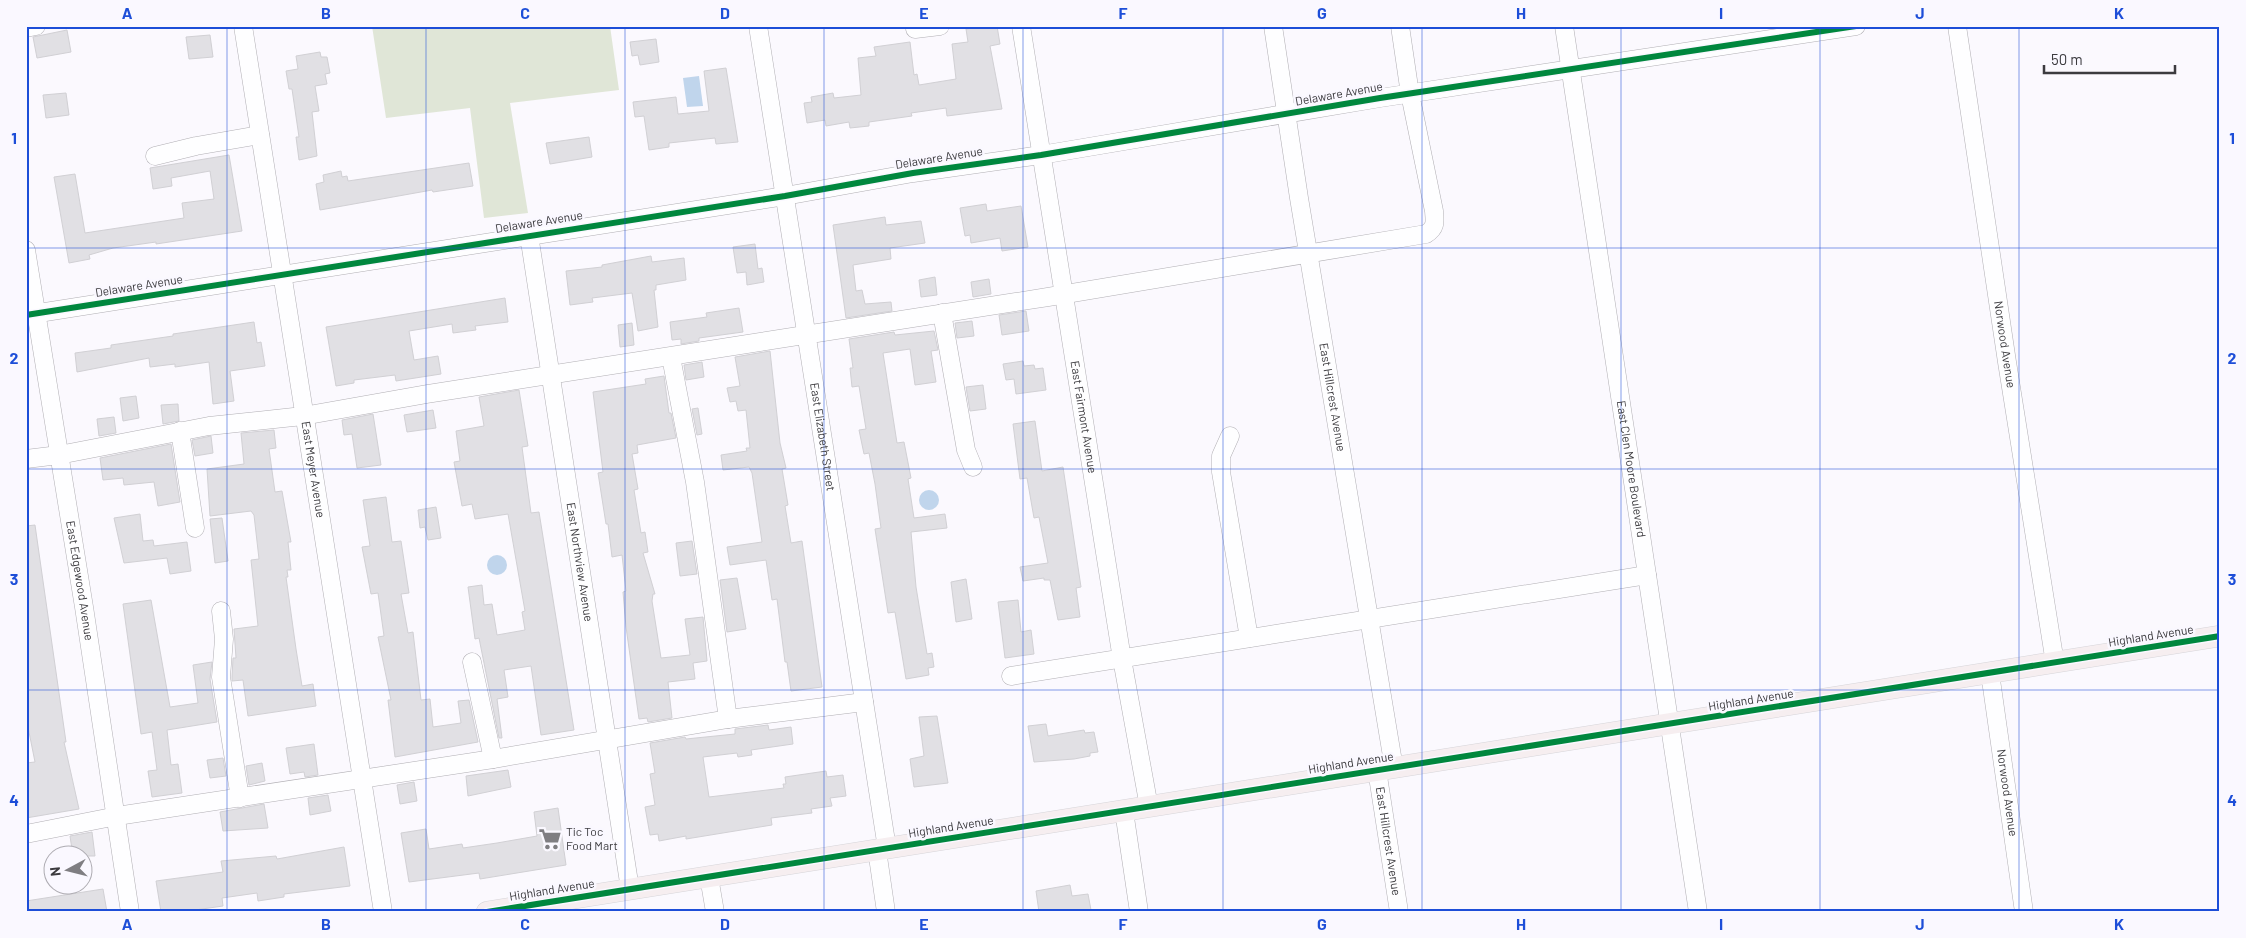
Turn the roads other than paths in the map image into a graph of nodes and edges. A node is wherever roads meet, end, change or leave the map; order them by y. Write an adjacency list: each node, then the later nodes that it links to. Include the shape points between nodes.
1 (36, 26): 11 (street)
2 (243, 26): 16 (street, East Meyer Avenue)
3 (758, 26): 19 (street, East Elizabeth Street)
4 (940, 26): 12 (street)
5 (1021, 26): 17 (street, East Fairmont Avenue)
6 (1273, 26): 15 (street, East Hillcrest Avenue)
7 (1400, 26): 14 (street)
8 (1564, 26): 13 (street, East Clen Moore Boulevard)
9 (1856, 26): 13 (street, Delaware Avenue)
10 (1957, 26): 44 (street, Norwood Avenue)
11 (26, 28)
12 (915, 29)
13 (1570, 71): 14 (street, Delaware Avenue); 37 (street, East Clen Moore Boulevard)
14 (1410, 94): 15 (street, Delaware Avenue); 22 (street, via 1434,212 1432,230)
15 (1286, 115): 17 (street, Delaware Avenue); 22 (street, East Hillcrest Avenue)
16 (260, 135): 18 (street); 23 (street, East Meyer Avenue)
17 (1041, 155): 19 (street, Delaware Avenue); 24 (street, East Fairmont Avenue)
18 (156, 156)
19 (785, 196): 20 (street, Delaware Avenue); 27 (street, East Elizabeth Street)
20 (529, 235): 23 (street, Delaware Avenue); 29 (street, East Northview Avenue)
21 (26, 250): 26 (street, East Edgewood Avenue)
22 (1309, 253): 24 (street); 39 (street, East Hillcrest Avenue)
23 (281, 275): 26 (street, Delaware Avenue); 30 (street, East Meyer Avenue)
24 (1064, 294): 25 (street); 42 (street, East Fairmont Avenue)
25 (942, 313): 27 (street); 35 (street, via 966,450)
26 (31, 314): 33 (street, East Edgewood Avenue)
27 (806, 335): 28 (street); 47 (street, East Elizabeth Street)
28 (671, 357): 29 (street); 48 (street, via 695,482)
29 (549, 374): 30 (street); 50 (street, East Northview Avenue)
30 (303, 416): 31 (street); 53 (street, East Meyer Avenue)
31 (180, 431): 33 (street); 36 (street)
32 (1230, 436): 41 (street, via 1220,456 1221,472)
33 (60, 455): 34 (street); 57 (street, East Edgewood Avenue)
34 (26, 459)
35 (973, 467)
36 (195, 528)
37 (1647, 575): 39 (street); 49 (street, East Clen Moore Boulevard)
38 (221, 611): 54 (street, via 224,639 222,677)
39 (1369, 618): 41 (street); 52 (street, East Hillcrest Avenue)
40 (2220, 636): 44 (main road, Highland Avenue)
41 (1249, 638): 42 (street)
42 (1122, 659): 46 (street); 55 (street, East Fairmont Avenue)
43 (472, 662): 51 (street)
44 (2055, 663): 45 (main road, Highland Avenue)
45 (1990, 673): 49 (main road, Highland Avenue); 70 (street, Norwood Avenue)
46 (1012, 676)
47 (864, 702): 48 (street); 59 (street, East Elizabeth Street)
48 (728, 719): 50 (street)
49 (1670, 724): 52 (main road, Highland Avenue); 69 (street, East Clen Moore Boulevard)
50 (608, 740): 51 (street); 61 (street, East Northview Avenue)
51 (493, 759): 53 (street)
52 (1386, 769): 55 (main road, Highland Avenue); 68 (street, East Hillcrest Avenue)
53 (362, 778): 54 (street); 63 (street, East Meyer Avenue)
54 (240, 798): 57 (street)
55 (1149, 807): 56 (main road, Highland Avenue)
56 (1124, 811): 59 (main road, Highland Avenue); 67 (street)
57 (117, 816): 58 (street); 62 (street, East Edgewood Avenue)
58 (26, 834)
59 (882, 849): 60 (main road, Highland Avenue); 66 (street, East Elizabeth Street)
60 (710, 877): 61 (main road, Highland Avenue); 65 (street)
61 (630, 889): 64 (main road, Highland Avenue)
62 (130, 912)
63 (382, 912)
64 (487, 912)
65 (715, 912)
66 (886, 912)
67 (1139, 912)
68 (1399, 912)
69 (1698, 912)
70 (2024, 912)

